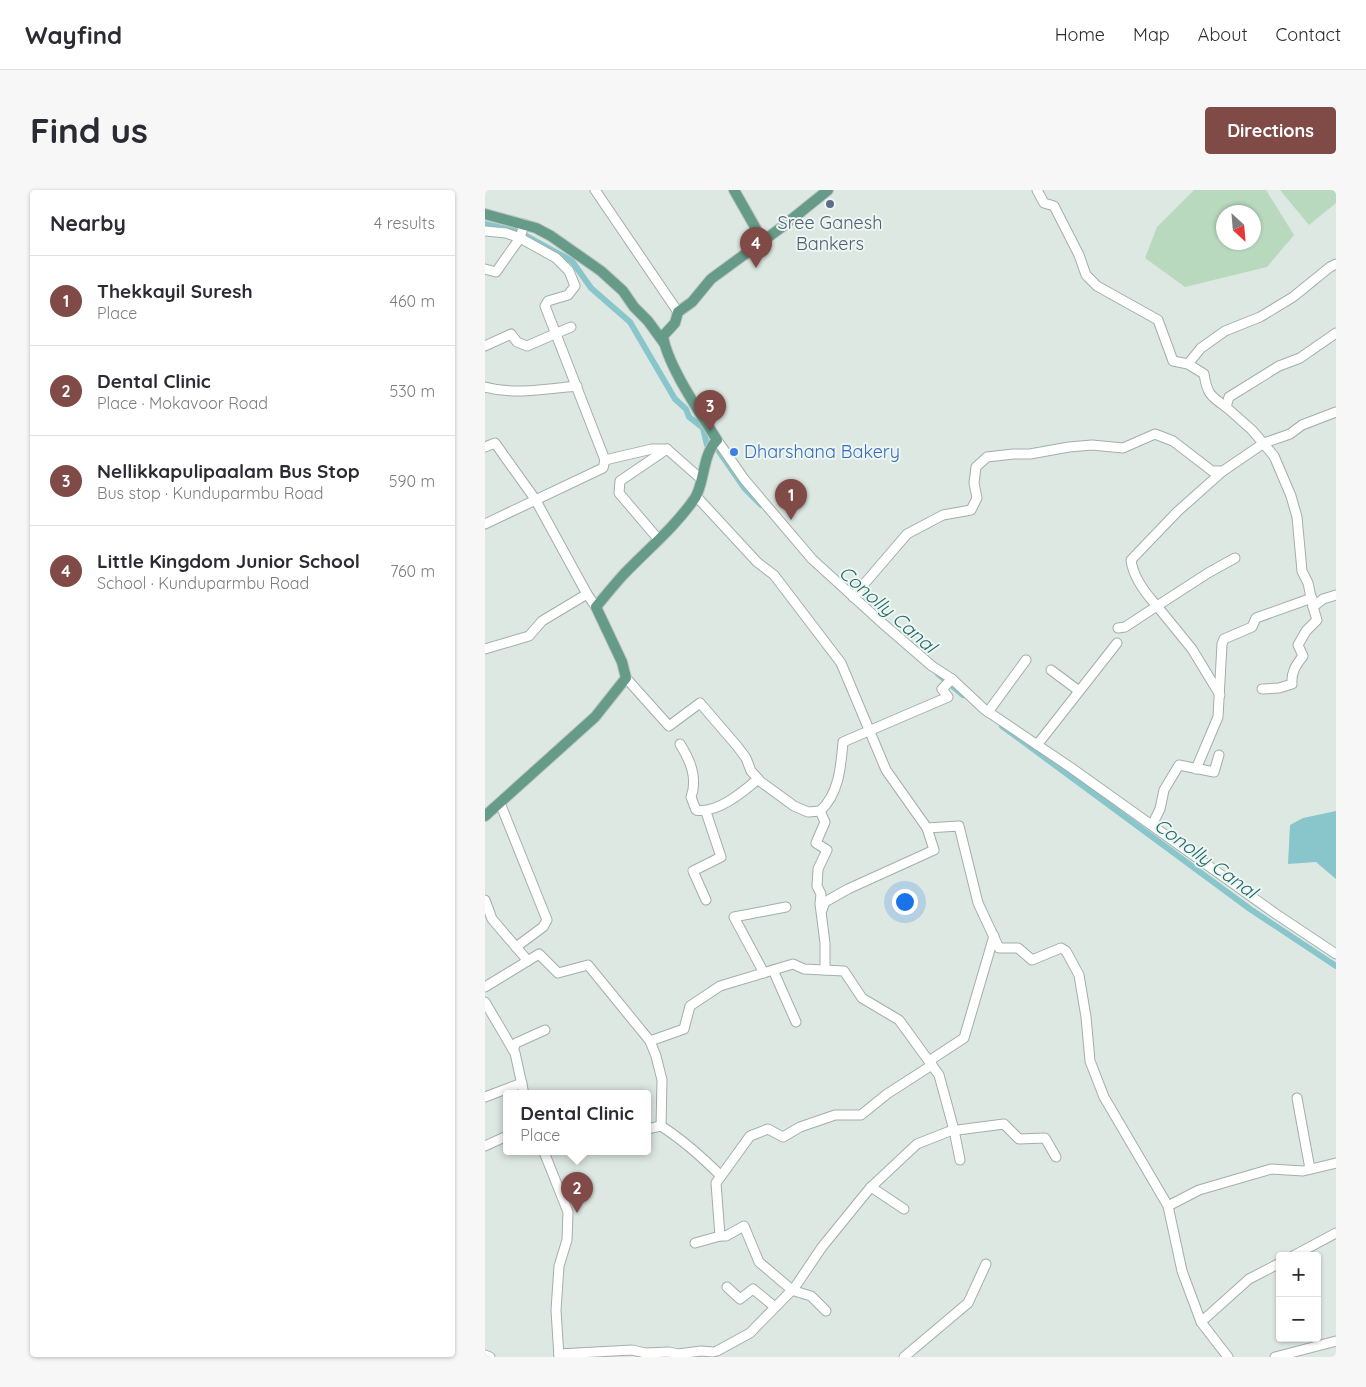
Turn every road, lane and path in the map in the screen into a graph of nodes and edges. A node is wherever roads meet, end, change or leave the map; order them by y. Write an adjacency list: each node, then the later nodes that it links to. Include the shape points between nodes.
1 (595, 190): 12 (street)
2 (734, 190): 9 (main road)
3 (828, 190): 9 (main road)
4 (1037, 190): 18 (street, via 1044,203 1054,206 1086,275 1097,286 1158,320 1173,361)
5 (485, 214): 6 (main road)
6 (524, 224): 8 (street); 16 (main road, via 551,236 601,270 623,291)
7 (485, 231): 8 (street)
8 (520, 238): 11 (street, via 497,272); 15 (street, via 556,258 569,271 575,286 568,295 545,306)
9 (763, 241): 12 (main road, via 711,280 692,302)
10 (1336, 264): 18 (street, via 1260,317 1225,331 1201,348)
11 (485, 269)
12 (678, 312): 16 (main road, via 675,323 663,336)
13 (571, 328): 15 (street)
14 (1336, 333): 21 (street, via 1311,352 1279,366 1229,397)
15 (557, 334): 17 (street, via 527,346 517,342 511,334); 19 (street)
16 (664, 343): 24 (main road)
17 (485, 346)
18 (1188, 364): 21 (street, via 1204,374 1206,389 1212,398)
19 (577, 386): 20 (street, via 535,392); 27 (street)
20 (485, 387)
21 (1226, 407): 23 (street)
22 (1336, 412): 23 (street)
23 (1264, 443): 28 (street); 38 (street, via 1274,456 1291,496 1299,530 1302,571)
24 (714, 445): 29 (main road); 37 (street, via 800,546)
25 (485, 447): 31 (street, via 495,443)
26 (667, 450): 27 (street, via 652,449); 29 (street); 33 (street, via 620,481 619,493)
27 (605, 460): 31 (street, via 603,468)
28 (1223, 471): 37 (street, via 1212,471 1173,441 1155,434 1123,448 1092,445 987,457 977,467 977,498 971,510 943,515 907,534); 39 (street, via 1178,511 1131,560 1145,593)
29 (701, 479): 30 (main road)
30 (696, 496): 33 (main road); 52 (street, via 757,562 774,574 841,663)
31 (535, 499): 32 (street); 35 (street)
32 (485, 524)
33 (659, 540): 40 (main road)
34 (1235, 558): 39 (street)
35 (587, 594): 40 (street); 43 (street, via 541,621 529,636)
36 (1336, 595): 38 (street)
37 (853, 597): 47 (street)
38 (1313, 602): 48 (street, via 1317,620 1298,645 1303,656 1294,667 1291,684); 50 (street, via 1256,618 1252,627 1224,639)
39 (1157, 606): 41 (street, via 1125,627); 50 (street, via 1191,649)
40 (596, 607): 46 (main road, via 622,662)
41 (1118, 628)
42 (1117, 643): 49 (street)
43 (485, 649)
44 (1026, 660): 51 (street)
45 (1051, 670): 49 (street)
46 (626, 678): 57 (street, via 669,726 700,704 737,746); 58 (main road, via 595,717)
47 (951, 680): 51 (street); 52 (street, via 942,689 949,697)
48 (1262, 689)
49 (1079, 691): 54 (street)
50 (1220, 695): 56 (street, via 1218,717)
51 (988, 712): 54 (street)
52 (869, 732): 59 (street, via 843,742 839,778); 63 (street, via 885,770)
53 (680, 744): 60 (street, via 692,769 695,787 691,797 696,810)
54 (1037, 745): 62 (street)
55 (1219, 755): 56 (street, via 1214,772)
56 (1196, 769): 62 (street, via 1179,765 1164,790)
57 (758, 779): 59 (street, via 793,806 808,812); 60 (street, via 739,795)
58 (500, 803): 61 (main road); 69 (street, via 547,920 543,927)
59 (820, 811): 67 (street, via 825,822 816,844 827,850 818,869)
60 (706, 812): 65 (street, via 721,857 693,871)
61 (485, 816)
62 (1152, 825): 70 (street)
63 (927, 828): 67 (street, via 934,850 848,889 825,902); 68 (street, via 959,826 978,903)
64 (485, 900): 69 (street, via 492,919)
65 (706, 900)
66 (786, 907): 74 (street, via 734,917)
67 (821, 913): 73 (street)
68 (993, 936): 81 (street, via 964,1038); 100 (street, via 999,948 1018,948 1032,960 1061,948 1066,951 1079,975 1090,1061 1104,1097)
69 (516, 947): 71 (street)
70 (1336, 954)
71 (528, 961): 75 (street); 79 (street, via 539,954 558,974 588,965)
72 (773, 970): 73 (street, via 793,964 804,970); 74 (street); 77 (street)
73 (825, 970): 81 (street, via 844,971 863,998 899,1020)
74 (764, 973): 79 (street, via 720,986 690,1006 684,1029)
75 (485, 986)
76 (485, 1002): 80 (street)
77 (796, 1022)
78 (545, 1030): 80 (street, via 516,1043)
79 (650, 1041): 88 (street, via 662,1080)
80 (512, 1056): 82 (street)
81 (930, 1063): 90 (street, via 939,1074); 98 (street, via 861,1115 835,1115 800,1127 783,1137 768,1129 750,1136)
82 (522, 1083): 84 (street); 85 (street)
83 (503, 1090): 86 (street)
84 (504, 1090)
85 (523, 1090)
86 (485, 1097)
87 (1297, 1098): 97 (street)
88 (661, 1126): 89 (street); 98 (street)
89 (651, 1128)
90 (954, 1130): 94 (street, via 1004,1124 1019,1139 1045,1138); 95 (street); 99 (street, via 917,1144)
91 (503, 1138): 92 (street)
92 (485, 1146)
93 (545, 1155): 117 (street, via 568,1212 567,1240 558,1275)
94 (1056, 1157)
95 (960, 1160)
96 (1336, 1163): 97 (street)
97 (1310, 1169): 100 (street, via 1271,1169 1199,1190)
98 (721, 1176): 103 (street, via 716,1183)
99 (871, 1187): 101 (street); 109 (street)
100 (1168, 1206): 112 (street, via 1182,1271)
101 (904, 1210)
102 (1336, 1233): 105 (street)
103 (720, 1236): 104 (street); 109 (street, via 744,1226 759,1262)
104 (695, 1243)
105 (1300, 1252)
106 (985, 1264): 119 (street, via 968,1303)
107 (1276, 1265): 112 (street, via 1249,1279)
108 (727, 1287): 110 (street, via 740,1299 753,1288)
109 (792, 1290): 110 (street); 111 (street, via 811,1296)
110 (775, 1307): 114 (street)
111 (826, 1310)
112 (1201, 1322): 120 (street)
113 (1336, 1341): 116 (street)
114 (719, 1354): 117 (street, via 632,1350)
115 (485, 1355): 118 (street)
116 (1289, 1355): 121 (street)
117 (559, 1356)
118 (489, 1357)
119 (903, 1357)
120 (1229, 1357)
121 (1275, 1357)

